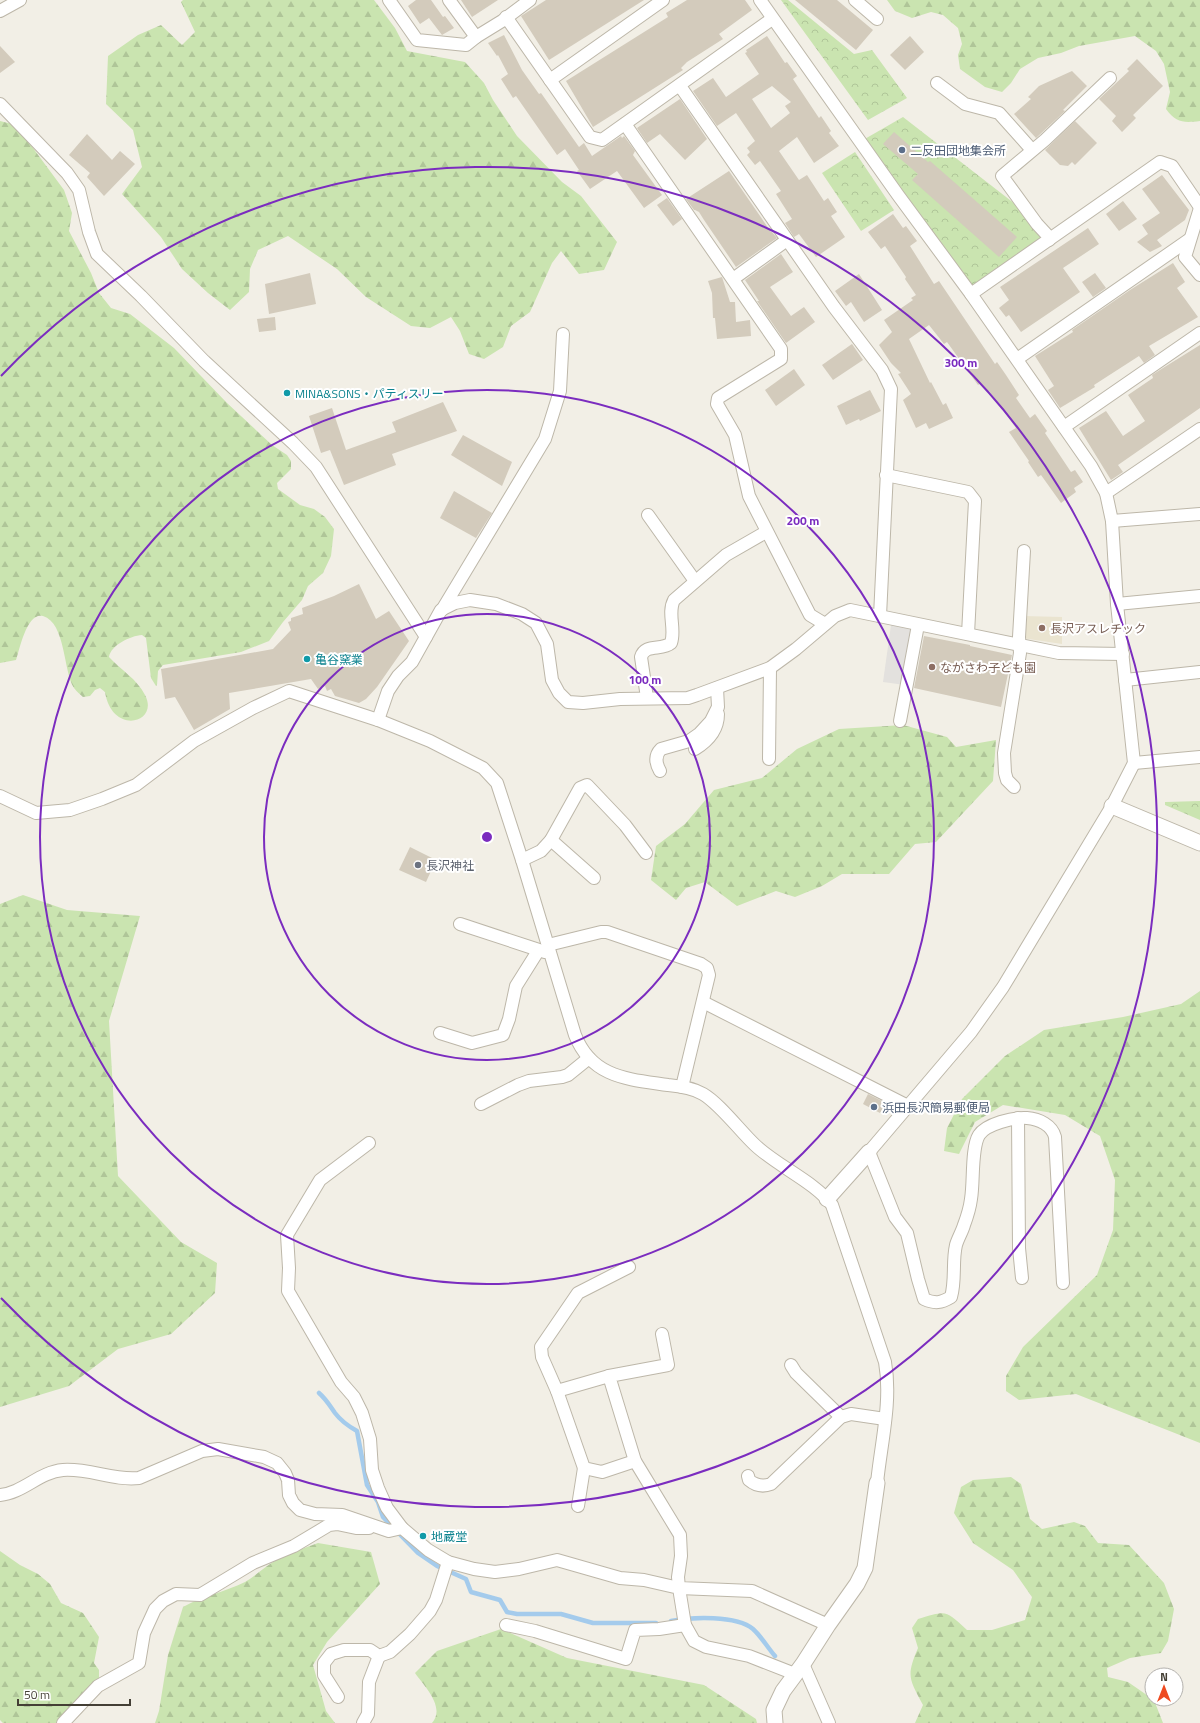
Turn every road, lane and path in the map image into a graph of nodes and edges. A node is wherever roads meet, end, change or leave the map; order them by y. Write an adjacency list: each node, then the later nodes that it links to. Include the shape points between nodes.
1 (20, 0): 8 (street)
2 (389, 0): 12 (street, via 417,40 466,45)
3 (450, 0): 12 (street)
4 (530, 0): 9 (street)
5 (663, 0): 14 (street)
6 (760, 0): 10 (street)
7 (855, 0): 11 (street)
8 (0, 12)
9 (506, 17): 12 (street); 14 (street)
10 (772, 19): 16 (street); 26 (street)
11 (877, 19)
12 (476, 37)
13 (1110, 78): 19 (street)
14 (550, 80): 18 (street, via 590,137 602,140)
15 (937, 83): 19 (street, via 965,104 999,112)
16 (680, 86): 18 (street); 22 (street)
17 (0, 104): 47 (street, via 67,173 79,190 97,254 204,361 316,467)
18 (625, 124): 25 (street)
19 (1032, 150): 23 (street, via 1002,176)
20 (1200, 208): 21 (street); 23 (street, via 1172,166 1160,162)
21 (1190, 239): 24 (street, via 1185,257); 29 (street)
22 (787, 240): 25 (street); 32 (street, via 882,370 891,388)
23 (1049, 240): 26 (street)
24 (1200, 275)
25 (733, 279): 37 (street, via 781,349 781,359 718,398 717,404 735,435 749,496)
26 (971, 294): 29 (street)
27 (1200, 333): 30 (street)
28 (563, 334): 42 (street, via 560,390 545,439)
29 (1017, 359): 30 (street)
30 (1064, 427): 33 (street)
31 (1200, 429): 33 (street)
32 (886, 475): 43 (street); 46 (street, via 968,492 975,501)
33 (1106, 493): 36 (street)
34 (1200, 514): 36 (street)
35 (648, 515): 39 (street)
36 (1112, 521): 41 (street)
37 (766, 532): 39 (street, via 726,555); 44 (street, via 810,615)
38 (1024, 551): 48 (street)
39 (695, 581): 54 (street, via 672,604 670,643 667,646 649,648 642,654)
40 (1200, 596): 41 (street)
41 (1117, 604): 49 (street)
42 (442, 610): 47 (street); 54 (street, via 455,603 470,600 496,604 522,614 536,623 547,644 552,680 568,702)
43 (880, 616): 44 (street, via 850,610 840,613); 45 (street)
44 (825, 624): 50 (street)
45 (918, 625): 46 (street); 57 (street)
46 (968, 634): 48 (street)
47 (426, 637): 56 (street, via 412,662 388,691)
48 (1019, 645): 49 (street, via 1059,653); 63 (street, via 1020,653 1004,753 1005,773)
49 (1123, 654): 52 (street)
50 (770, 668): 53 (street); 60 (street)
51 (1200, 672): 52 (street)
52 (1126, 680): 61 (street)
53 (717, 688): 54 (street, via 688,698); 55 (street)
54 (647, 698)
55 (718, 707): 58 (street, via 715,729 707,741); 62 (street, via 711,721 694,738 658,752 656,761)
56 (378, 720): 64 (street, via 289,691 194,741 136,785 102,799 70,810 36,813); 69 (street, via 430,741 482,768 497,783)
57 (900, 721)
58 (695, 749)
59 (1200, 757): 61 (street)
60 (769, 760)
61 (1134, 763): 65 (street)
62 (660, 771)
63 (1014, 788)
64 (0, 796)
65 (1112, 806): 67 (street); 78 (street, via 1003,987 971,1032)
66 (551, 840): 68 (street, via 580,788 587,786 625,825); 69 (street, via 541,851); 70 (street)
67 (1200, 843)
68 (646, 853)
69 (522, 860): 72 (street)
70 (594, 878)
71 (460, 924): 72 (street)
72 (546, 950): 73 (street, via 607,932 705,965 709,975); 74 (street, via 516,986 509,1019 502,1034 472,1043); 75 (street, via 580,1048)
73 (703, 1002): 76 (street); 78 (street)
74 (440, 1033)
75 (589, 1058): 76 (street, via 607,1072 616,1075); 77 (street, via 568,1075 529,1081)
76 (682, 1087): 82 (street, via 704,1094 755,1146)
77 (481, 1104)
78 (908, 1106): 81 (street)
79 (1018, 1118): 81 (street, via 988,1127 979,1135 975,1149 971,1199 965,1224 956,1244 953,1264 954,1286 951,1297 943,1301 933,1303 924,1299 907,1233 895,1217); 84 (street, via 1019,1248); 85 (street, via 1042,1122 1053,1130 1055,1137)
80 (369, 1143): 99 (street, via 320,1180 287,1235 288,1291 362,1413 370,1439 372,1470 378,1488 387,1508)
81 (869, 1152): 82 (street)
82 (827, 1199): 91 (street, via 836,1215 885,1362)
83 (629, 1267): 89 (street, via 578,1293 541,1347 542,1357)
84 (1022, 1278)
85 (1063, 1283)
86 (662, 1334): 88 (street, via 668,1365)
87 (790, 1365): 90 (street, via 796,1374)
88 (609, 1376): 89 (street); 92 (street)
89 (557, 1391): 93 (street)
90 (841, 1417): 91 (street, via 851,1414); 94 (street, via 771,1484 757,1484 749,1480)
91 (885, 1419): 95 (street)
92 (635, 1462): 93 (street, via 602,1472); 101 (street, via 680,1535)
93 (584, 1468): 97 (street)
94 (748, 1476)
95 (877, 1482): 102 (street, via 865,1568 857,1584)
96 (0, 1495): 98 (street, via 14,1492 47,1474 61,1470 81,1470 129,1479 139,1478 202,1451 218,1449 277,1463 288,1480 289,1495 300,1510 315,1514 342,1515)
97 (578, 1506)
98 (375, 1526): 99 (street, via 390,1531); 108 (street, via 356,1528 329,1525 294,1546 253,1563 200,1595 176,1594 163,1601 155,1609 144,1633 139,1663 98,1686)
99 (402, 1528): 100 (street, via 428,1550)
100 (448, 1562): 101 (street, via 495,1572 557,1560 620,1578); 105 (street, via 430,1611 390,1652)
101 (680, 1588): 102 (street, via 752,1591); 104 (street)
102 (828, 1624): 106 (street)
103 (506, 1625): 104 (street, via 535,1631 626,1659 635,1630 659,1630)
104 (685, 1625): 106 (street, via 694,1641 706,1647)
105 (379, 1656): 107 (street, via 370,1650 344,1650 331,1654 324,1663 324,1675); 109 (street, via 369,1682 368,1714)
106 (799, 1669): 110 (street, via 783,1691 774,1710); 111 (street)
107 (338, 1697)
108 (63, 1723)
109 (362, 1723)
110 (775, 1723)
111 (829, 1723)

